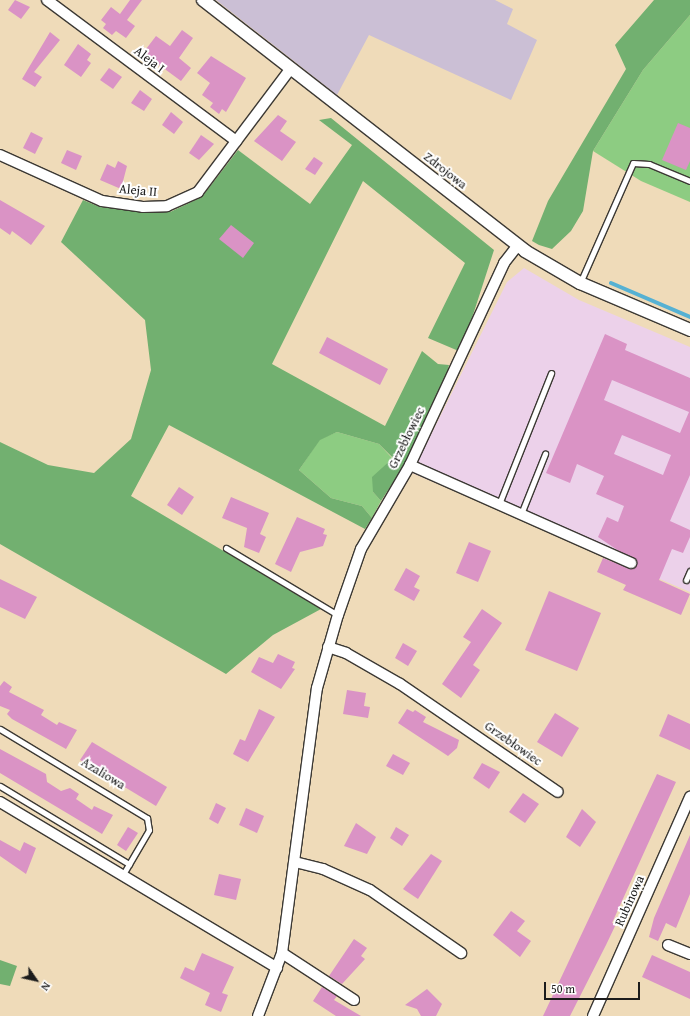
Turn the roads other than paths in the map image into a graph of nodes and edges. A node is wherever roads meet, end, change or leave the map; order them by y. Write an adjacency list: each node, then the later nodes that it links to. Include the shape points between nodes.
1 (47, 0): 4 (street, Aleja I)
2 (203, 0): 3 (street, Zdrojowa)
3 (291, 68): 4 (street, Aleja II); 7 (street, Zdrojowa)
4 (236, 141): 5 (street, Aleja II, via 198,192 167,206 143,207 102,201)
5 (0, 154)
6 (690, 181): 8 (lane, via 649,164 633,163)
7 (518, 245): 8 (street, Zdrojowa); 12 (street, Grzebłowiec, via 504,263)
8 (580, 283): 9 (street, Zdrojowa)
9 (690, 330)
10 (551, 373): 13 (lane)
11 (545, 454): 14 (lane)
12 (410, 464): 13 (street); 19 (street, Grzebłowiec, via 361,549)
13 (499, 504): 14 (street)
14 (521, 514): 16 (street)
15 (226, 548): 19 (lane)
16 (631, 563)
17 (690, 570): 18 (lane)
18 (686, 580)
19 (338, 615): 20 (street, Grzebłowiec)
20 (328, 647): 23 (street, Grzebłowiec, via 346,653 400,684); 26 (street, Grzebłowiec, via 317,688)
21 (0, 729): 27 (lane, Azaliowa, via 147,818 149,830)
22 (0, 786): 27 (lane)
23 (558, 792)
24 (690, 797): 36 (street, Rubinowa)
25 (0, 802): 28 (street)
26 (295, 862): 30 (street, Grzebłowiec); 31 (street, via 323,869 370,890)
27 (130, 864): 28 (lane, Azaliowa)
28 (122, 876): 33 (street)
29 (668, 945): 32 (street)
30 (282, 953): 33 (street, Grzebłowiec); 34 (street)
31 (461, 953)
32 (690, 954)
33 (277, 968): 35 (street, Grzebłowiec)
34 (354, 1000)
35 (258, 1016)
36 (593, 1016)

